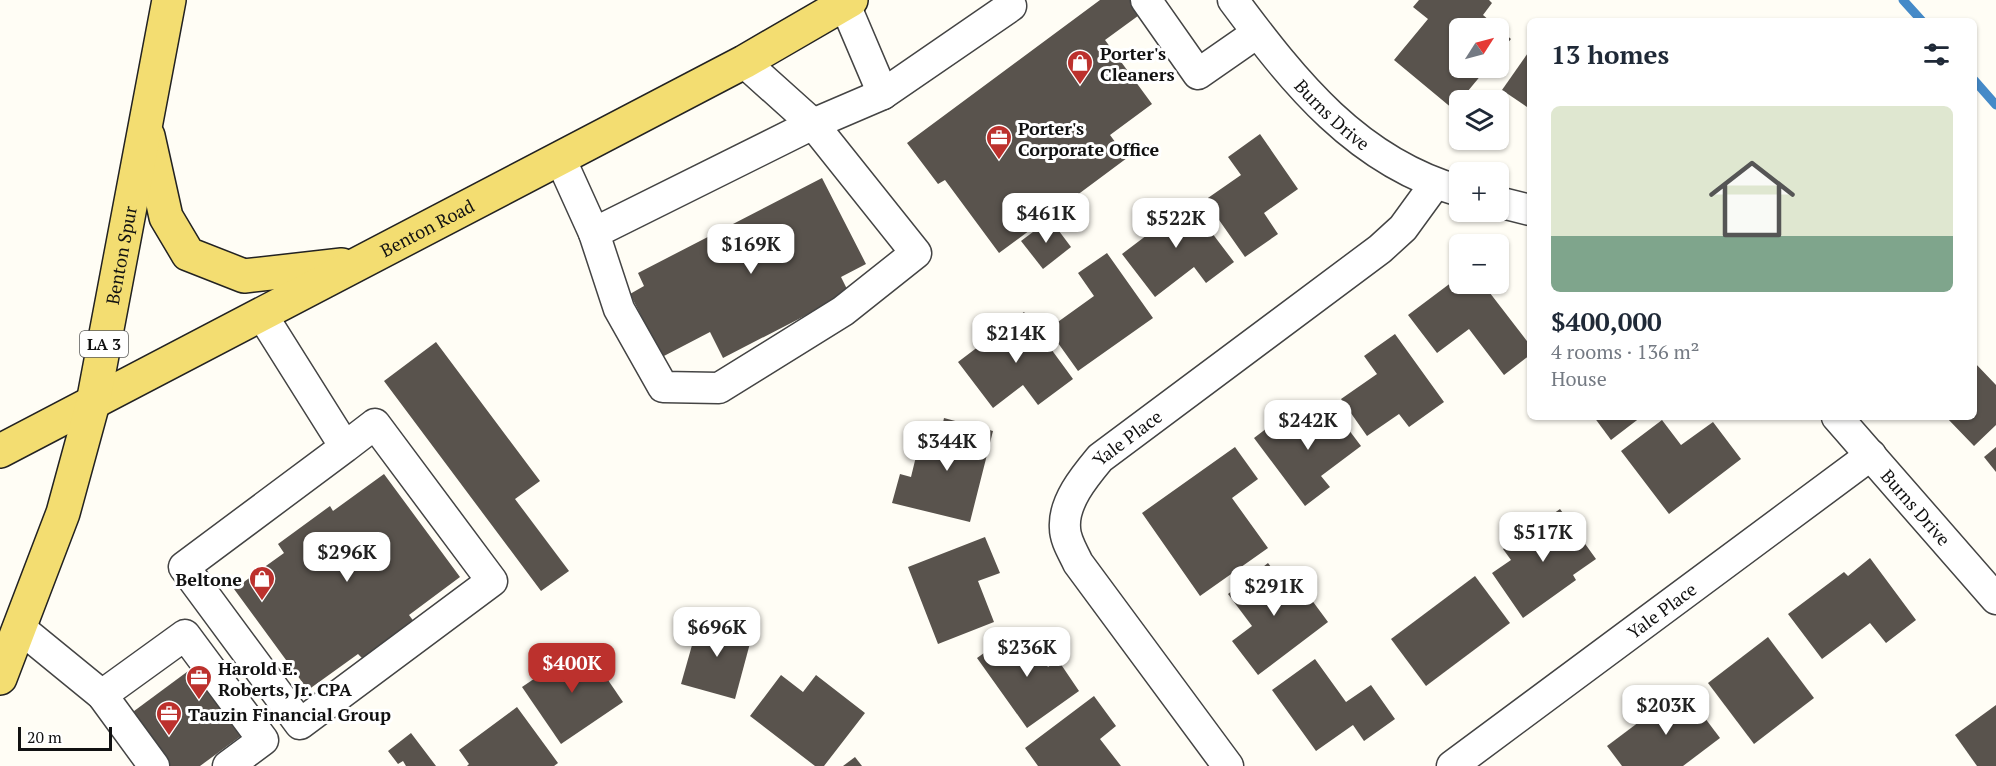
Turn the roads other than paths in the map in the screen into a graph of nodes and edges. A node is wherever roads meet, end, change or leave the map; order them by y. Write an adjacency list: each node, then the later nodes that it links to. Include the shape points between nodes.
1 (169, 0): 9 (main road, Benton Spur / LA 3)
2 (1146, 0): 6 (street, via 1198,74)
3 (1233, 0): 6 (street, Burns Drive)
4 (847, 1): 7 (main road, Benton Road); 8 (street)
5 (1012, 2): 8 (street)
6 (1257, 33): 12 (street, Burns Drive, via 1294,80 1338,125 1395,165)
7 (744, 62): 10 (street); 11 (main road, Benton Road)
8 (883, 94): 10 (street)
9 (145, 122): 16 (main road, via 166,217 188,254 244,276); 18 (main road, Benton Spur / LA 3)
10 (813, 124): 15 (street); 15 (street, via 916,253 843,311 719,388 663,387 619,309)
11 (560, 158): 15 (street); 16 (main road, Benton Road)
12 (1447, 188): 29 (street, Yale Place, via 1380,249 1100,458 1084,477 1066,514 1064,529 1078,563)
13 (1509, 205): 14 (street)
14 (1527, 209)
15 (594, 233)
16 (359, 264): 17 (main road, Benton Road)
17 (262, 315): 18 (main road, Benton Road); 20 (street)
18 (93, 403): 21 (main road, Benton Road); 24 (main road, Benton Spur / LA 3, via 63,513)
19 (1840, 420): 22 (street, Burns Drive)
20 (345, 447): 20 (street, via 184,567 300,724 492,581 375,424)
21 (0, 451)
22 (1871, 455): 23 (street, Burns Drive); 30 (street, Yale Place)
23 (1996, 599)
24 (20, 628): 25 (main road, Benton Spur / LA 3); 26 (street)
25 (0, 678)
26 (102, 695): 27 (street); 28 (street, via 185,635 263,740)
27 (154, 766)
28 (228, 766)
29 (1228, 766)
30 (1452, 766)

